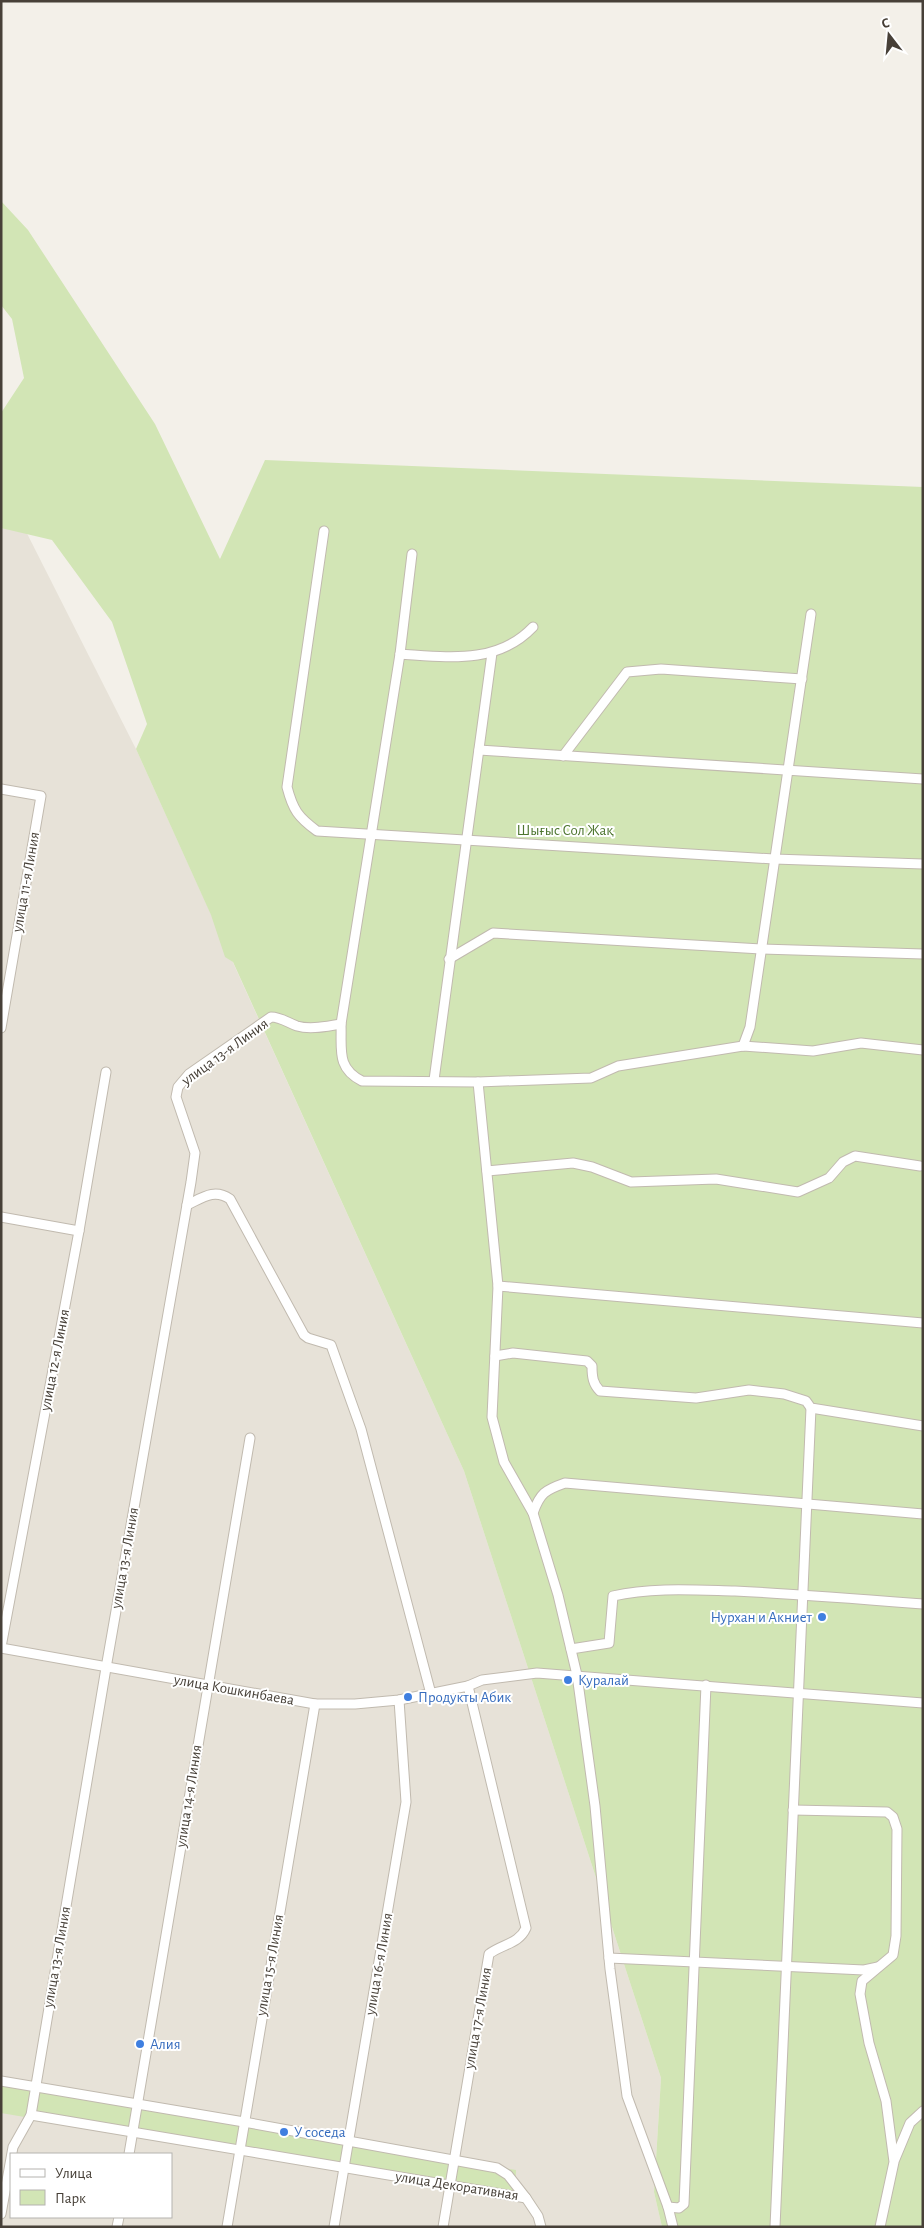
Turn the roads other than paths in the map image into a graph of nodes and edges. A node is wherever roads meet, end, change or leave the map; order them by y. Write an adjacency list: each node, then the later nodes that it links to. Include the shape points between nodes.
1 (324, 531): 13 (street, via 287,787 292,806 300,818 317,831)
2 (412, 554): 6 (street)
3 (812, 614): 7 (street)
4 (534, 627): 5 (street, via 522,639)
5 (492, 653): 6 (street, via 455,657); 8 (street)
6 (400, 654): 13 (street)
7 (802, 679): 9 (street, via 661,669 627,672); 10 (street)
8 (479, 750): 9 (street); 14 (street)
9 (563, 756): 10 (street)
10 (788, 770): 11 (street); 15 (street)
11 (923, 779)
12 (1, 789): 21 (street, улица 11-я Линия, via 41,796)
13 (372, 834): 14 (street); 20 (street)
14 (466, 841): 15 (street); 19 (street)
15 (774, 860): 16 (street); 17 (street)
16 (923, 864)
17 (761, 950): 18 (street); 19 (street, via 493,933); 22 (street, via 750,1027)
18 (923, 954)
19 (450, 959): 25 (street)
20 (341, 1024): 25 (street, via 342,1058 351,1076 362,1081); 29 (street, улица 13-я Линия, via 316,1028 271,1017 189,1074 178,1087 176,1098 195,1153)
21 (1, 1028)
22 (743, 1046): 23 (street, via 813,1051 861,1043); 26 (street, via 618,1066 591,1078)
23 (923, 1050)
24 (106, 1072): 31 (street, улица 12-я Линия)
25 (434, 1080): 26 (street)
26 (478, 1082): 28 (street)
27 (920, 1166): 28 (street, via 855,1156 843,1162 830,1178 798,1192 716,1178 631,1182 573,1163)
28 (487, 1171): 32 (street)
29 (187, 1205): 45 (street, улица 13-я Линия); 51 (street, via 215,1192 230,1199 304,1335 331,1346 361,1429)
30 (1, 1217): 31 (street)
31 (79, 1231): 43 (street, улица 12-я Линия)
32 (498, 1286): 33 (street); 34 (street)
33 (923, 1323)
34 (495, 1356): 35 (street, via 513,1352 587,1361 592,1366 595,1386 600,1391 696,1398 749,1390 806,1400); 39 (street, via 492,1416 504,1462)
35 (811, 1408): 36 (street); 38 (street)
36 (923, 1426)
37 (250, 1438): 47 (street, улица 14-я Линия)
38 (807, 1504): 39 (street, via 565,1482 548,1488 538,1499); 40 (street); 41 (street)
39 (533, 1513): 44 (street)
40 (923, 1514)
41 (802, 1594): 42 (street); 44 (street, via 700,1590 629,1592 613,1596 609,1643); 50 (street)
42 (923, 1604)
43 (1, 1647): 45 (street, улица Кошкинбаева)
44 (571, 1649): 46 (street)
45 (106, 1668): 47 (street, улица Кошкинбаева); 61 (street, улица 13-я Линия)
46 (577, 1675): 48 (street, улица Кошкинбаева); 49 (street, улица Кошкинбаева, via 537,1673 482,1680); 56 (street, via 595,1806)
47 (207, 1685): 54 (street, улица Кошкинбаева); 62 (street, улица 14-я Линия)
48 (706, 1685): 50 (street, улица Кошкинбаева); 57 (street)
49 (468, 1686): 51 (street, улица Кошкинбаева); 71 (street, улица 17-я Линия, via 526,1928 519,1940 498,1946 489,1954)
50 (798, 1693): 53 (street, улица Кошкинбаева); 55 (street)
51 (431, 1694): 52 (street, улица Кошкинбаева)
52 (399, 1700): 54 (street, улица Кошкинбаева); 67 (street, улица 16-я Линия, via 406,1802)
53 (923, 1703)
54 (315, 1704): 65 (street, улица 15-я Линия)
55 (793, 1810): 58 (street); 59 (street, via 887,1812 893,1817 897,1829 896,1936 893,1955)
56 (609, 1958): 57 (street); 77 (street, via 627,2096)
57 (693, 1962): 58 (street); 77 (street, via 684,2204 679,2208)
58 (786, 1965): 59 (street, via 864,1970); 84 (street)
59 (878, 1967): 72 (street, via 862,1981 860,1994 869,2043 886,2101)
60 (1, 2081): 61 (street, улица Декоративная)
61 (36, 2087): 62 (street, улица Декоративная); 64 (street, улица 13-я Линия)
62 (137, 2104): 65 (street, улица Декоративная); 66 (street, улица 14-я Линия)
63 (923, 2111): 72 (street, via 910,2124)
64 (31, 2115): 66 (street, улица Декоративная); 69 (street, улица 13-я Линия)
65 (244, 2122): 67 (street, улица Декоративная); 68 (street, улица 15-я Линия)
66 (133, 2132): 68 (street, улица Декоративная); 70 (street, улица 14-я Линия)
67 (349, 2142): 71 (street, улица Декоративная); 74 (street, улица 16-я Линия)
68 (239, 2150): 74 (street, улица Декоративная); 79 (street, улица 15-я Линия)
69 (12, 2153)
70 (129, 2153)
71 (454, 2160): 75 (street, улица 17-я Линия); 76 (street, улица Декоративная, via 497,2168 508,2175)
72 (894, 2162): 85 (street)
73 (10, 2164): 78 (street, улица 13-я Линия)
74 (344, 2168): 75 (street, улица Декоративная); 80 (street, улица 16-я Линия)
75 (450, 2186): 76 (street, улица Декоративная); 81 (street, улица 17-я Линия)
76 (526, 2198): 82 (street, via 538,2216)
77 (668, 2207): 83 (street)
78 (1, 2214)
79 (227, 2227)
80 (334, 2227)
81 (443, 2227)
82 (540, 2227)
83 (673, 2227)
84 (775, 2227)
85 (880, 2227)

